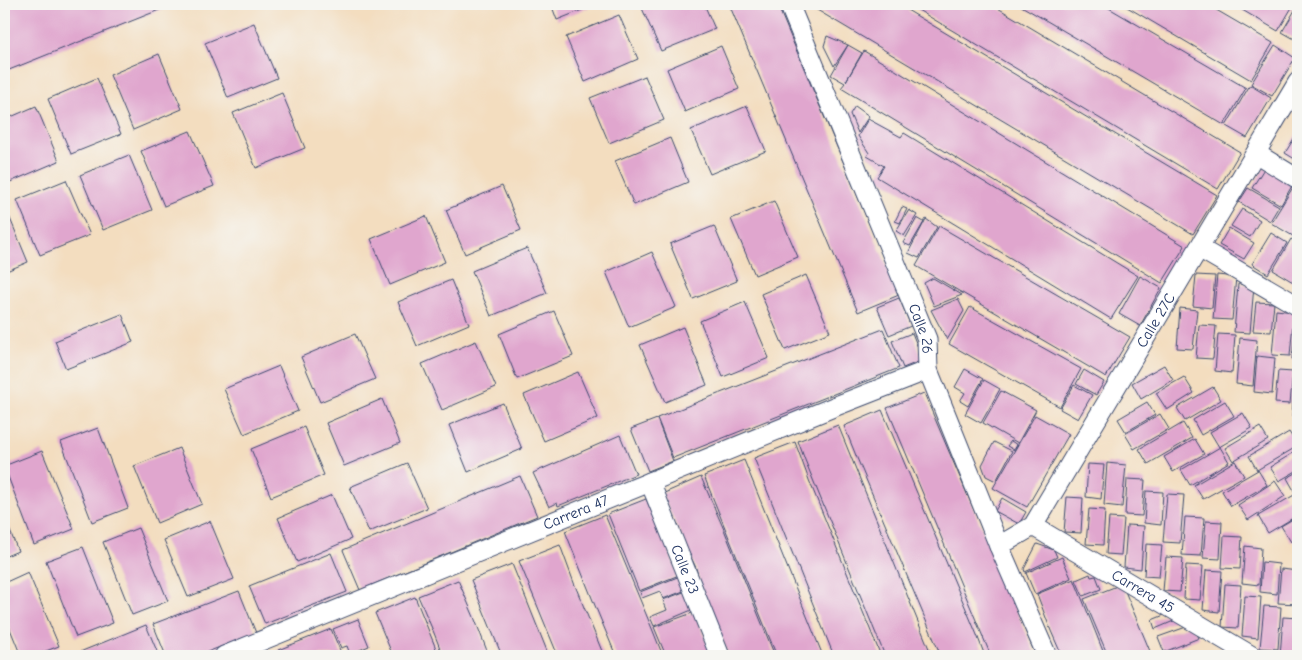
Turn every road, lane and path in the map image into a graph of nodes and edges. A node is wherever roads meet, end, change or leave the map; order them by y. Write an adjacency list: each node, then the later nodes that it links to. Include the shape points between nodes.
1 (789, 4): 7 (street, Calle 26, via 927,339)
2 (1298, 82): 3 (street, Calle 27C)
3 (1257, 154): 4 (street); 5 (street, Calle 27C)
4 (1298, 179)
5 (1200, 248): 6 (street); 9 (street, Calle 27C)
6 (1298, 306)
7 (928, 370): 8 (street, Carrera 47); 10 (street, Calle 26)
8 (650, 482): 11 (street, Carrera 47); 12 (street, Calle 23)
9 (1033, 526): 10 (street, Calle 27C); 14 (street, Carrera 45)
10 (999, 546): 13 (street, Calle 26)
11 (224, 656)
12 (720, 656)
13 (1047, 656)
14 (1252, 656)

